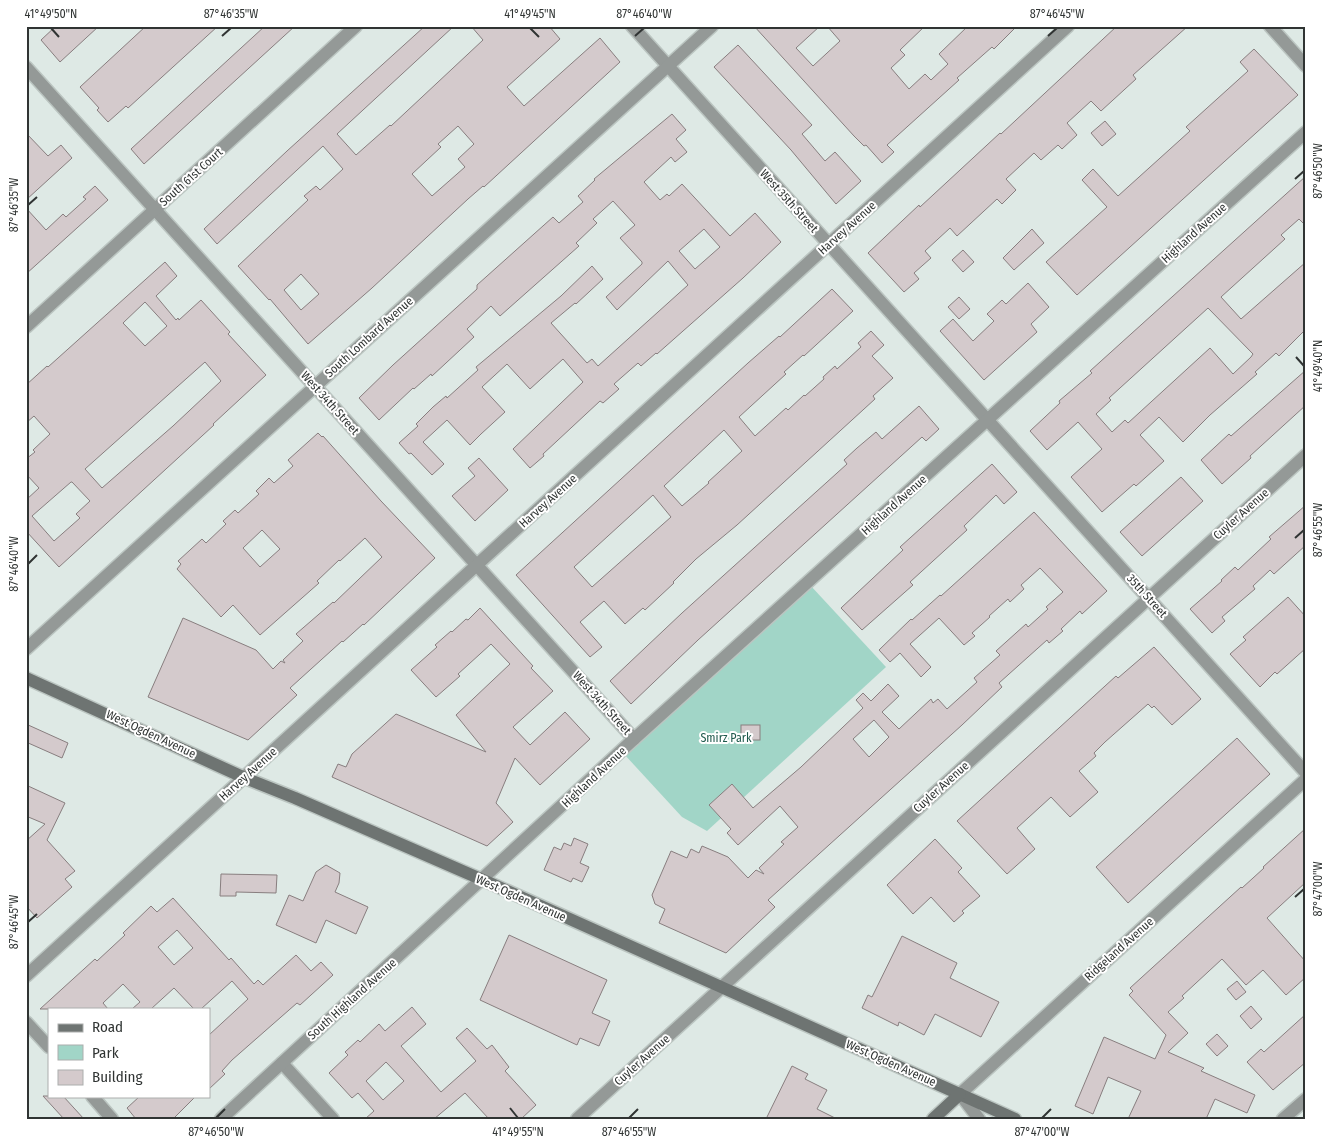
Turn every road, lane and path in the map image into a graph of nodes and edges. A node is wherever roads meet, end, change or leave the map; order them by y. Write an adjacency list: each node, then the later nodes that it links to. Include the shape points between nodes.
1 (356, 26): 10 (street, South 61st Court)
2 (632, 26): 6 (street, West 35th Street)
3 (712, 26): 6 (street, South Lombard Avenue)
4 (1068, 26): 11 (street, Harvey Avenue)
5 (1270, 26): 7 (street)
6 (667, 66): 11 (street, West 35th Street); 13 (street, South Lombard Avenue)
7 (1306, 66)
8 (26, 67): 10 (street, West 34th Street)
9 (1306, 132): 14 (street, Highland Avenue)
10 (155, 209): 12 (street, South 61st Court); 13 (street, West 34th Street)
11 (828, 245): 14 (street, West 35th Street); 16 (street, Harvey Avenue)
12 (26, 327)
13 (315, 386): 16 (street, West 34th Street); 18 (street, South Lombard Avenue)
14 (988, 420): 17 (street, 35th Street); 20 (street, Highland Avenue)
15 (1306, 455): 17 (street, Cuyler Avenue)
16 (477, 566): 20 (street, West 34th Street); 22 (street, Harvey Avenue)
17 (1148, 598): 21 (street, 35th Street); 26 (street, Cuyler Avenue)
18 (26, 649)
19 (26, 678): 22 (main road, West Ogden Avenue)
20 (634, 739): 24 (street, Highland Avenue)
21 (1306, 772)
22 (245, 778): 24 (main road, West Ogden Avenue); 25 (street, Harvey Avenue)
23 (1306, 779): 30 (street, Ridgeland Avenue)
24 (482, 880): 26 (main road, West Ogden Avenue); 29 (street, South Highland Avenue)
25 (26, 976)
26 (721, 988): 30 (main road, West Ogden Avenue); 37 (street, Cuyler Avenue)
27 (26, 1022): 28 (street)
28 (48, 1046)
29 (282, 1063): 35 (street, South Highland Avenue); 36 (street)
30 (960, 1094): 38 (main road, Ridgeland Avenue); 39 (street); 40 (main road, West Ogden Avenue)
31 (94, 1098): 34 (street)
32 (1306, 1098): 33 (street)
33 (1285, 1118)
34 (112, 1119)
35 (221, 1119)
36 (333, 1119)
37 (577, 1119)
38 (933, 1119)
39 (979, 1119)
40 (1015, 1119)

